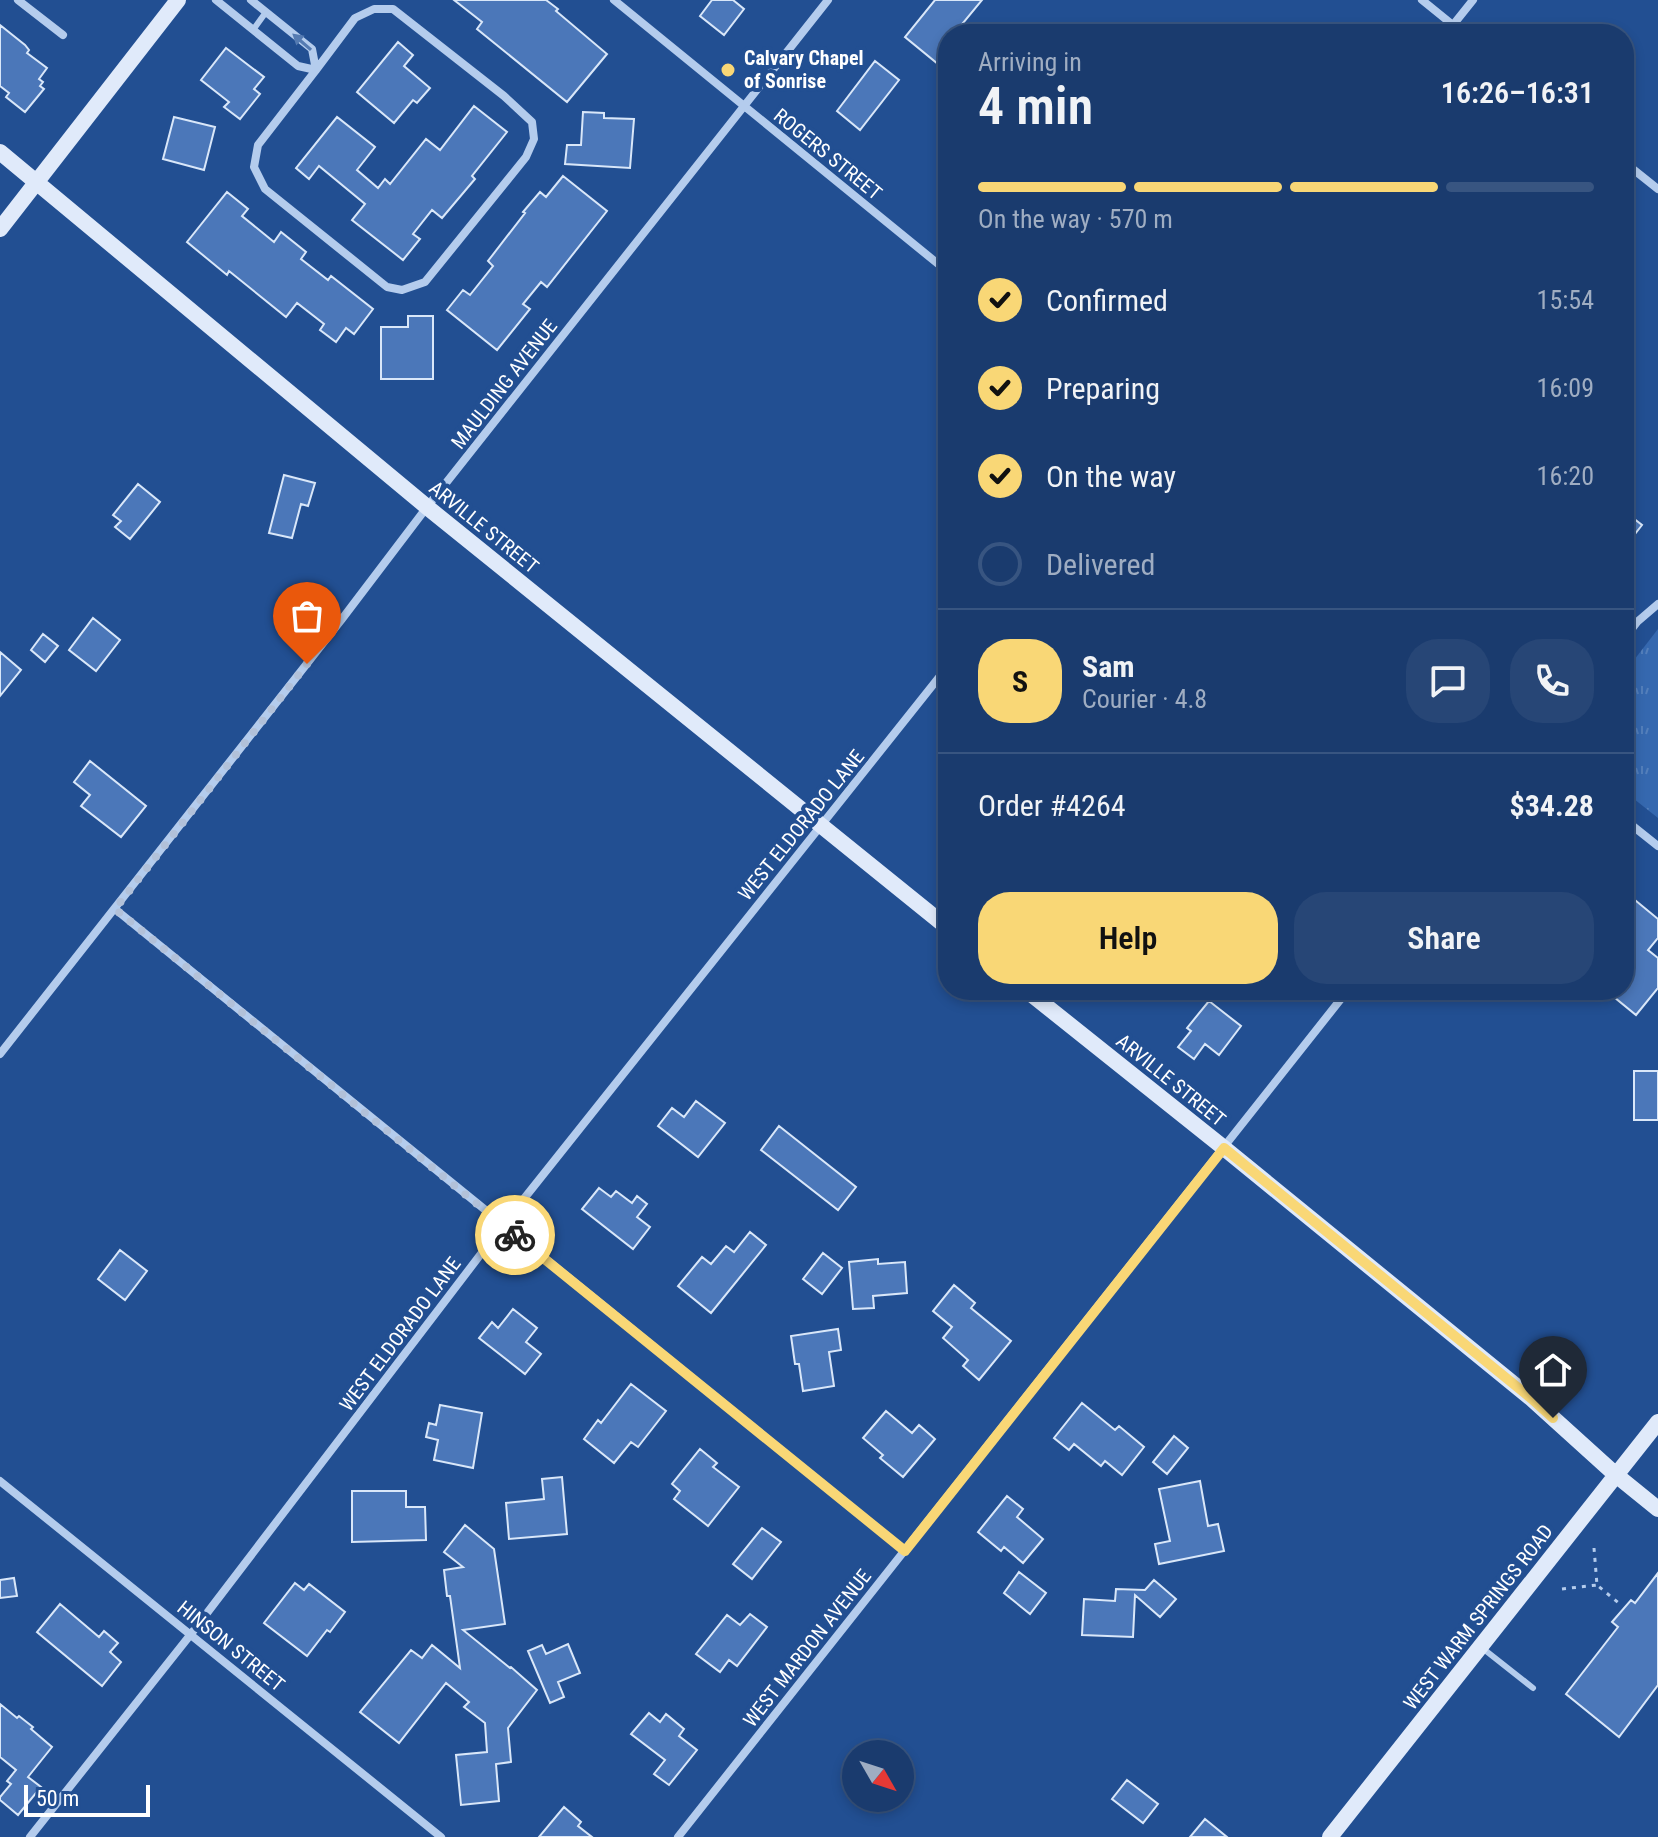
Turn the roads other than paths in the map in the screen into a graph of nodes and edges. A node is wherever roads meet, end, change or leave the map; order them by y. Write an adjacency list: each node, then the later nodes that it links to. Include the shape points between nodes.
1 (18, 0): 13 (street)
2 (178, 0): 18 (street)
3 (216, 0): 12 (street)
4 (251, 0): 9 (street)
5 (614, 0): 15 (street, ROGERS STREET)
6 (828, 0): 15 (street, MAULDING AVENUE)
7 (1473, 0): 11 (street)
8 (1428, 2): 10 (street)
9 (266, 12): 12 (lane); 14 (street, one-way to 9, via 312,49)
10 (1452, 24)
11 (1454, 24)
12 (253, 30): 14 (street, via 298,66)
13 (63, 35)
14 (316, 70): 14 (street, via 258,145 254,167 265,189 387,287 402,290 425,282 526,157 534,139 532,122 393,9 374,9 355,18)
15 (744, 106): 21 (street, ROGERS STREET); 22 (street, MAULDING AVENUE)
16 (0, 152): 18 (street, ARVILLE STREET)
17 (1634, 170): 19 (street)
18 (37, 182): 20 (street); 22 (street, ARVILLE STREET)
19 (1658, 189)
20 (0, 229)
21 (938, 264)
22 (427, 507): 26 (street, ARVILLE STREET); 29 (street, MAULDING AVENUE)
23 (1658, 604): 24 (street)
24 (1634, 626)
25 (938, 678): 26 (street, WEST ELDORADO LANE)
26 (820, 826): 30 (street, ARVILLE STREET); 35 (street, WEST ELDORADO LANE)
27 (1634, 827): 28 (street)
28 (1658, 846)
29 (115, 909): 33 (street, MAULDING AVENUE); 35 (street)
30 (938, 920)
31 (1039, 1000): 34 (street, ARVILLE STREET)
32 (1340, 1000): 34 (street, WEST MARDON AVENUE)
33 (0, 1054)
34 (1224, 1148): 37 (street, ARVILLE STREET, via 1532,1399); 40 (street, WEST MARDON AVENUE)
35 (503, 1225): 40 (street); 41 (street, WEST ELDORADO LANE)
36 (1658, 1422): 37 (street, WEST WARM SPRINGS ROAD)
37 (1616, 1475): 39 (street, ARVILLE STREET); 42 (street, WEST WARM SPRINGS ROAD)
38 (0, 1481): 41 (street, HINSON STREET)
39 (1658, 1509)
40 (905, 1551): 46 (street, WEST MARDON AVENUE)
41 (191, 1634): 44 (street, WEST ELDORADO LANE); 45 (street, HINSON STREET)
42 (1481, 1647): 43 (lane); 47 (street, WEST WARM SPRINGS ROAD)
43 (1533, 1688)
44 (30, 1837)
45 (441, 1837)
46 (678, 1837)
47 (1330, 1837)

